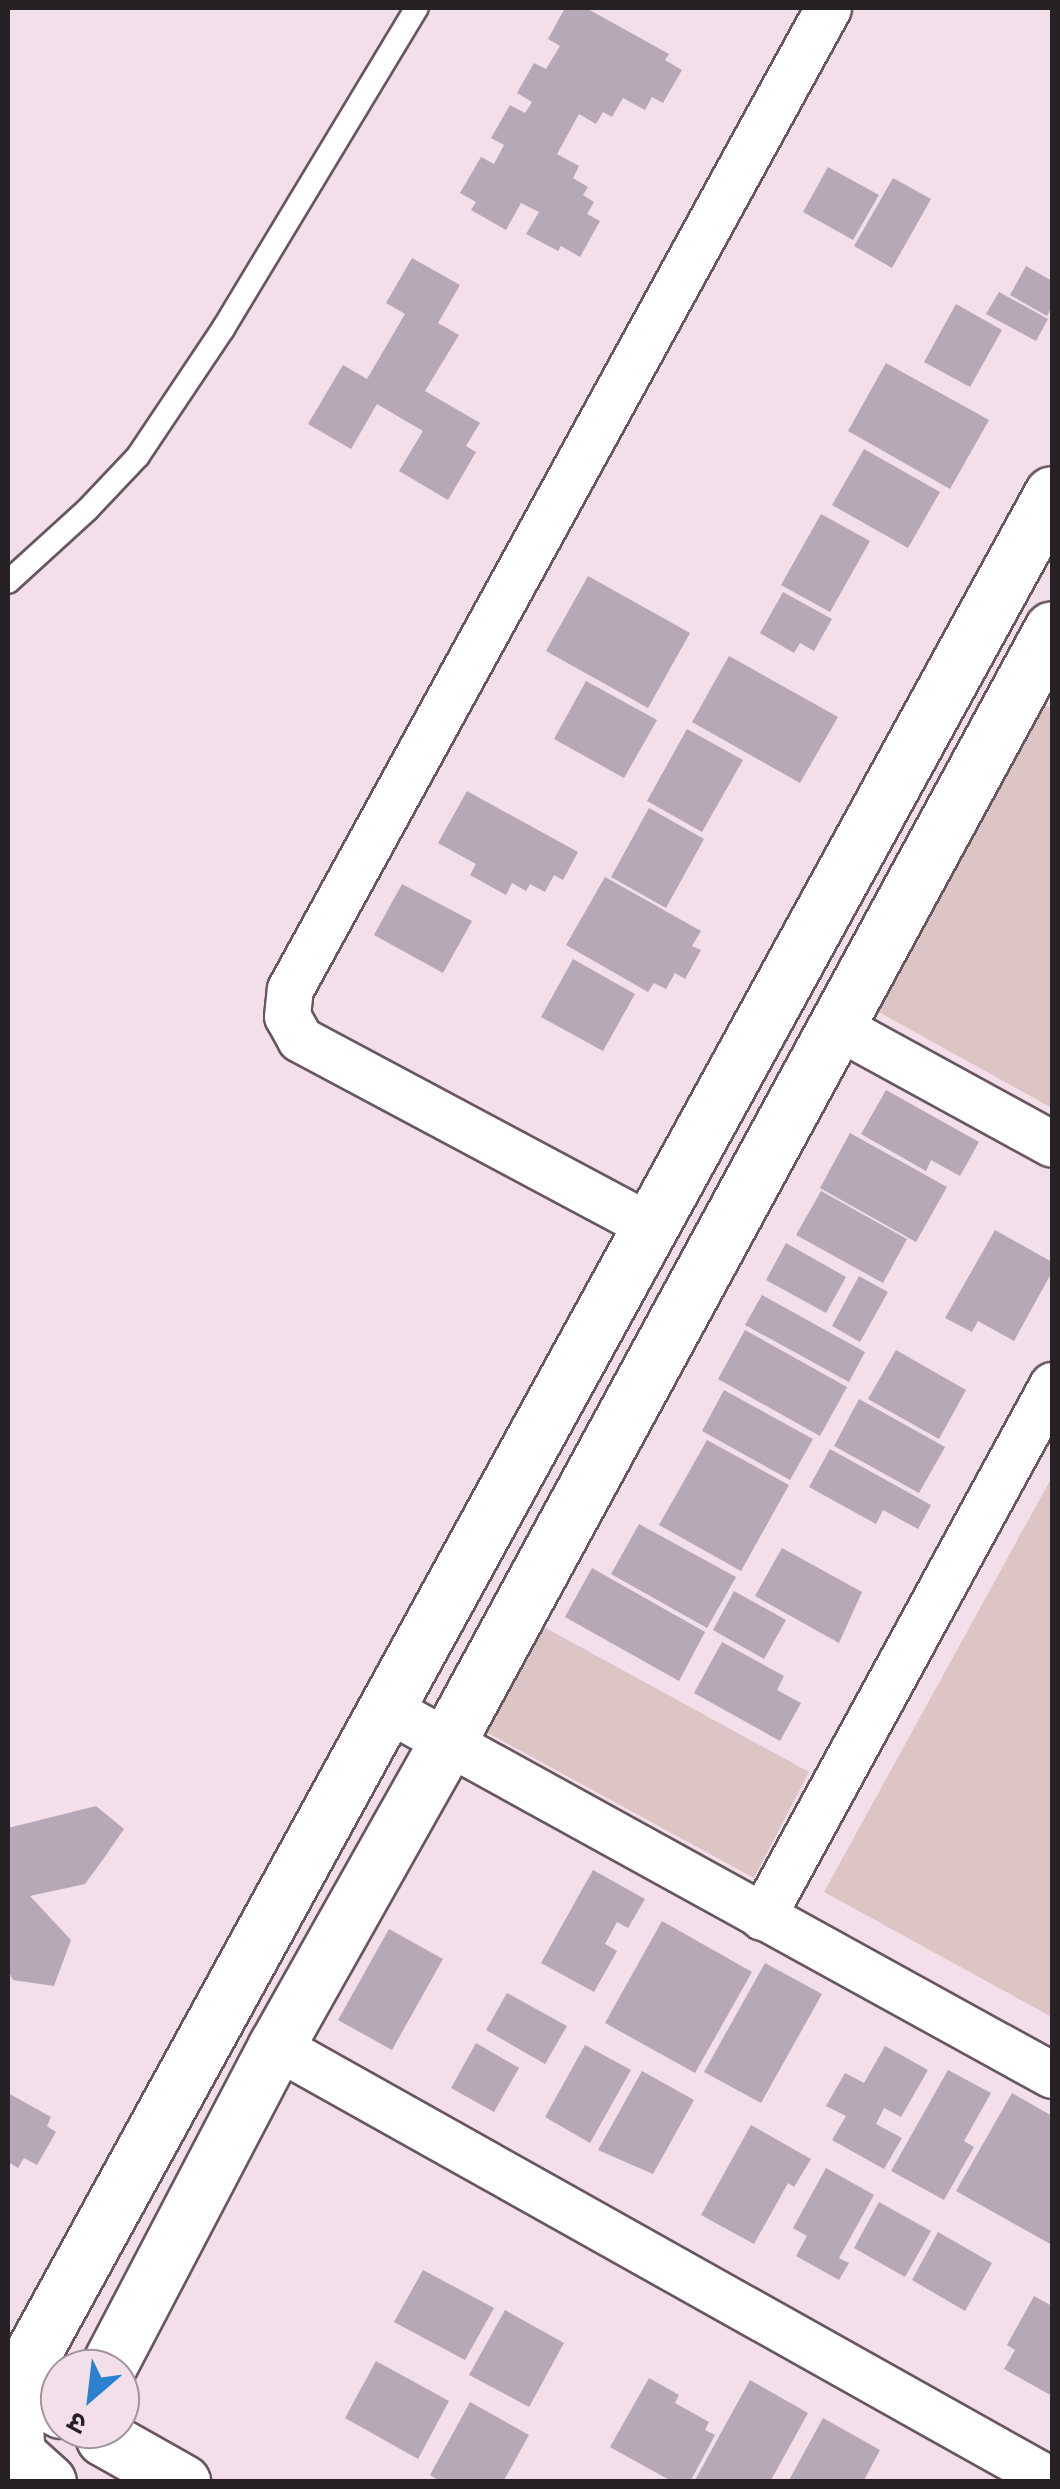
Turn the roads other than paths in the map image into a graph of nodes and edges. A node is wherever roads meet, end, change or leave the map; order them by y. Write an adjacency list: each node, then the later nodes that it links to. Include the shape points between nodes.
1 (417, 8): 4 (lane, via 148,442)
2 (828, 8): 9 (street, via 290,988 287,1016 300,1039)
3 (1052, 494): 5 (street)
4 (8, 582)
5 (975, 632): 6 (street); 9 (street)
6 (1046, 655): 7 (street)
7 (836, 1025): 8 (street); 12 (street)
8 (1052, 1144)
9 (650, 1226): 11 (street)
10 (1052, 1385): 13 (street)
11 (386, 1708): 12 (street); 17 (street)
12 (448, 1740): 13 (street); 14 (street)
13 (762, 1917): 15 (street)
14 (276, 2046): 16 (street); 20 (street)
15 (1052, 2075)
16 (117, 2349)
17 (10, 2390): 18 (street); 21 (street, via 17,2454)
18 (40, 2405)
19 (125, 2449): 22 (street)
20 (1052, 2481)
21 (48, 2482)
22 (182, 2482)

